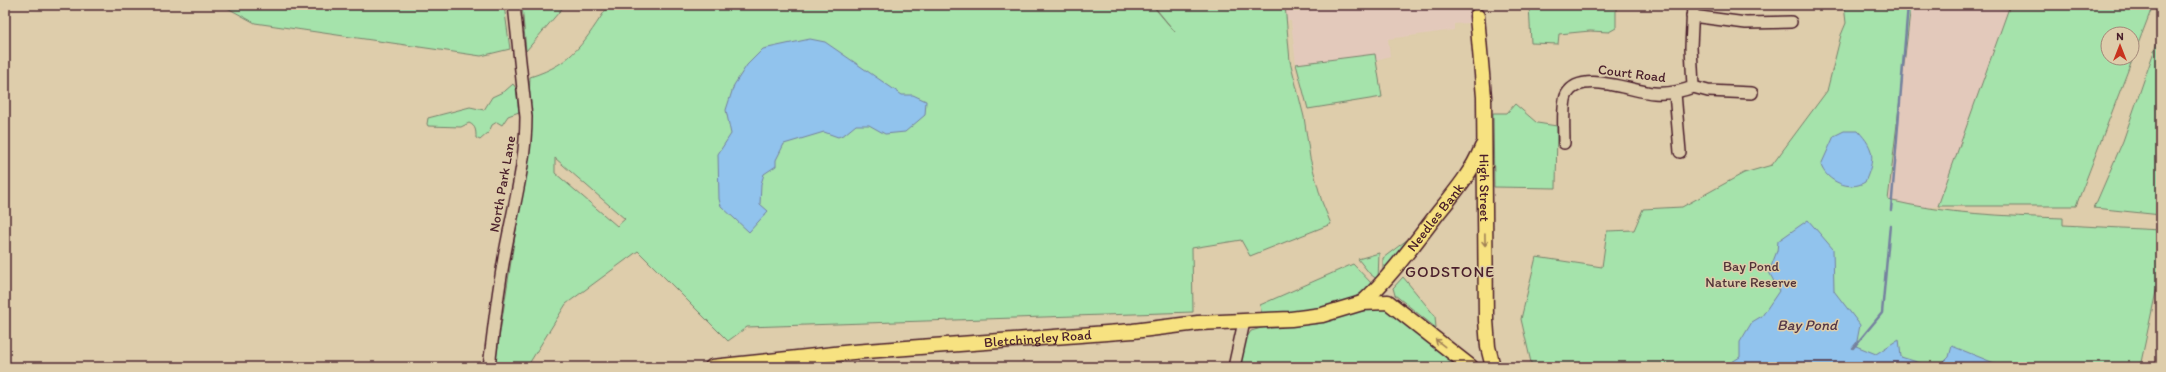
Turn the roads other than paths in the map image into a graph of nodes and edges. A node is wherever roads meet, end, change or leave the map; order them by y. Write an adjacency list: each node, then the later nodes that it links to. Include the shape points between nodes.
1 (514, 5): 20 (street, North Park Lane, via 526,134 524,157 503,264)
2 (1693, 5): 4 (street)
3 (1477, 16): 9 (main road, High Street, via 1484,97)
4 (1692, 16): 5 (street, via 1746,22); 6 (street)
5 (1791, 22)
6 (1693, 87): 7 (street, Court Road); 8 (street, via 1708,91)
7 (1675, 93): 10 (street, Court Road, via 1653,93 1594,83 1573,86 1566,95); 11 (street)
8 (1752, 94)
9 (1484, 143): 12 (main road, Needles Bank); 13 (main road, High Street)
10 (1564, 143)
11 (1680, 152)
12 (1470, 172): 13 (main road); 14 (main road, Needles Bank)
13 (1485, 182): 18 (main road, High Street, one-way to 18, via 1486,320)
14 (1389, 275): 15 (main road); 16 (main road, Needles Bank)
15 (1388, 302): 16 (main road); 23 (main road, one-way to 15)
16 (1362, 303): 17 (main road, Bletchingley Road, via 1322,315)
17 (1244, 322): 19 (main road, Bletchingley Road, via 1198,323 1133,331 853,352); 22 (street)
18 (1492, 363): 24 (main road)
19 (741, 365): 21 (main road, Bletchingley Road)
20 (489, 367)
21 (712, 367)
22 (1234, 367)
23 (1471, 367)
24 (1480, 367)

